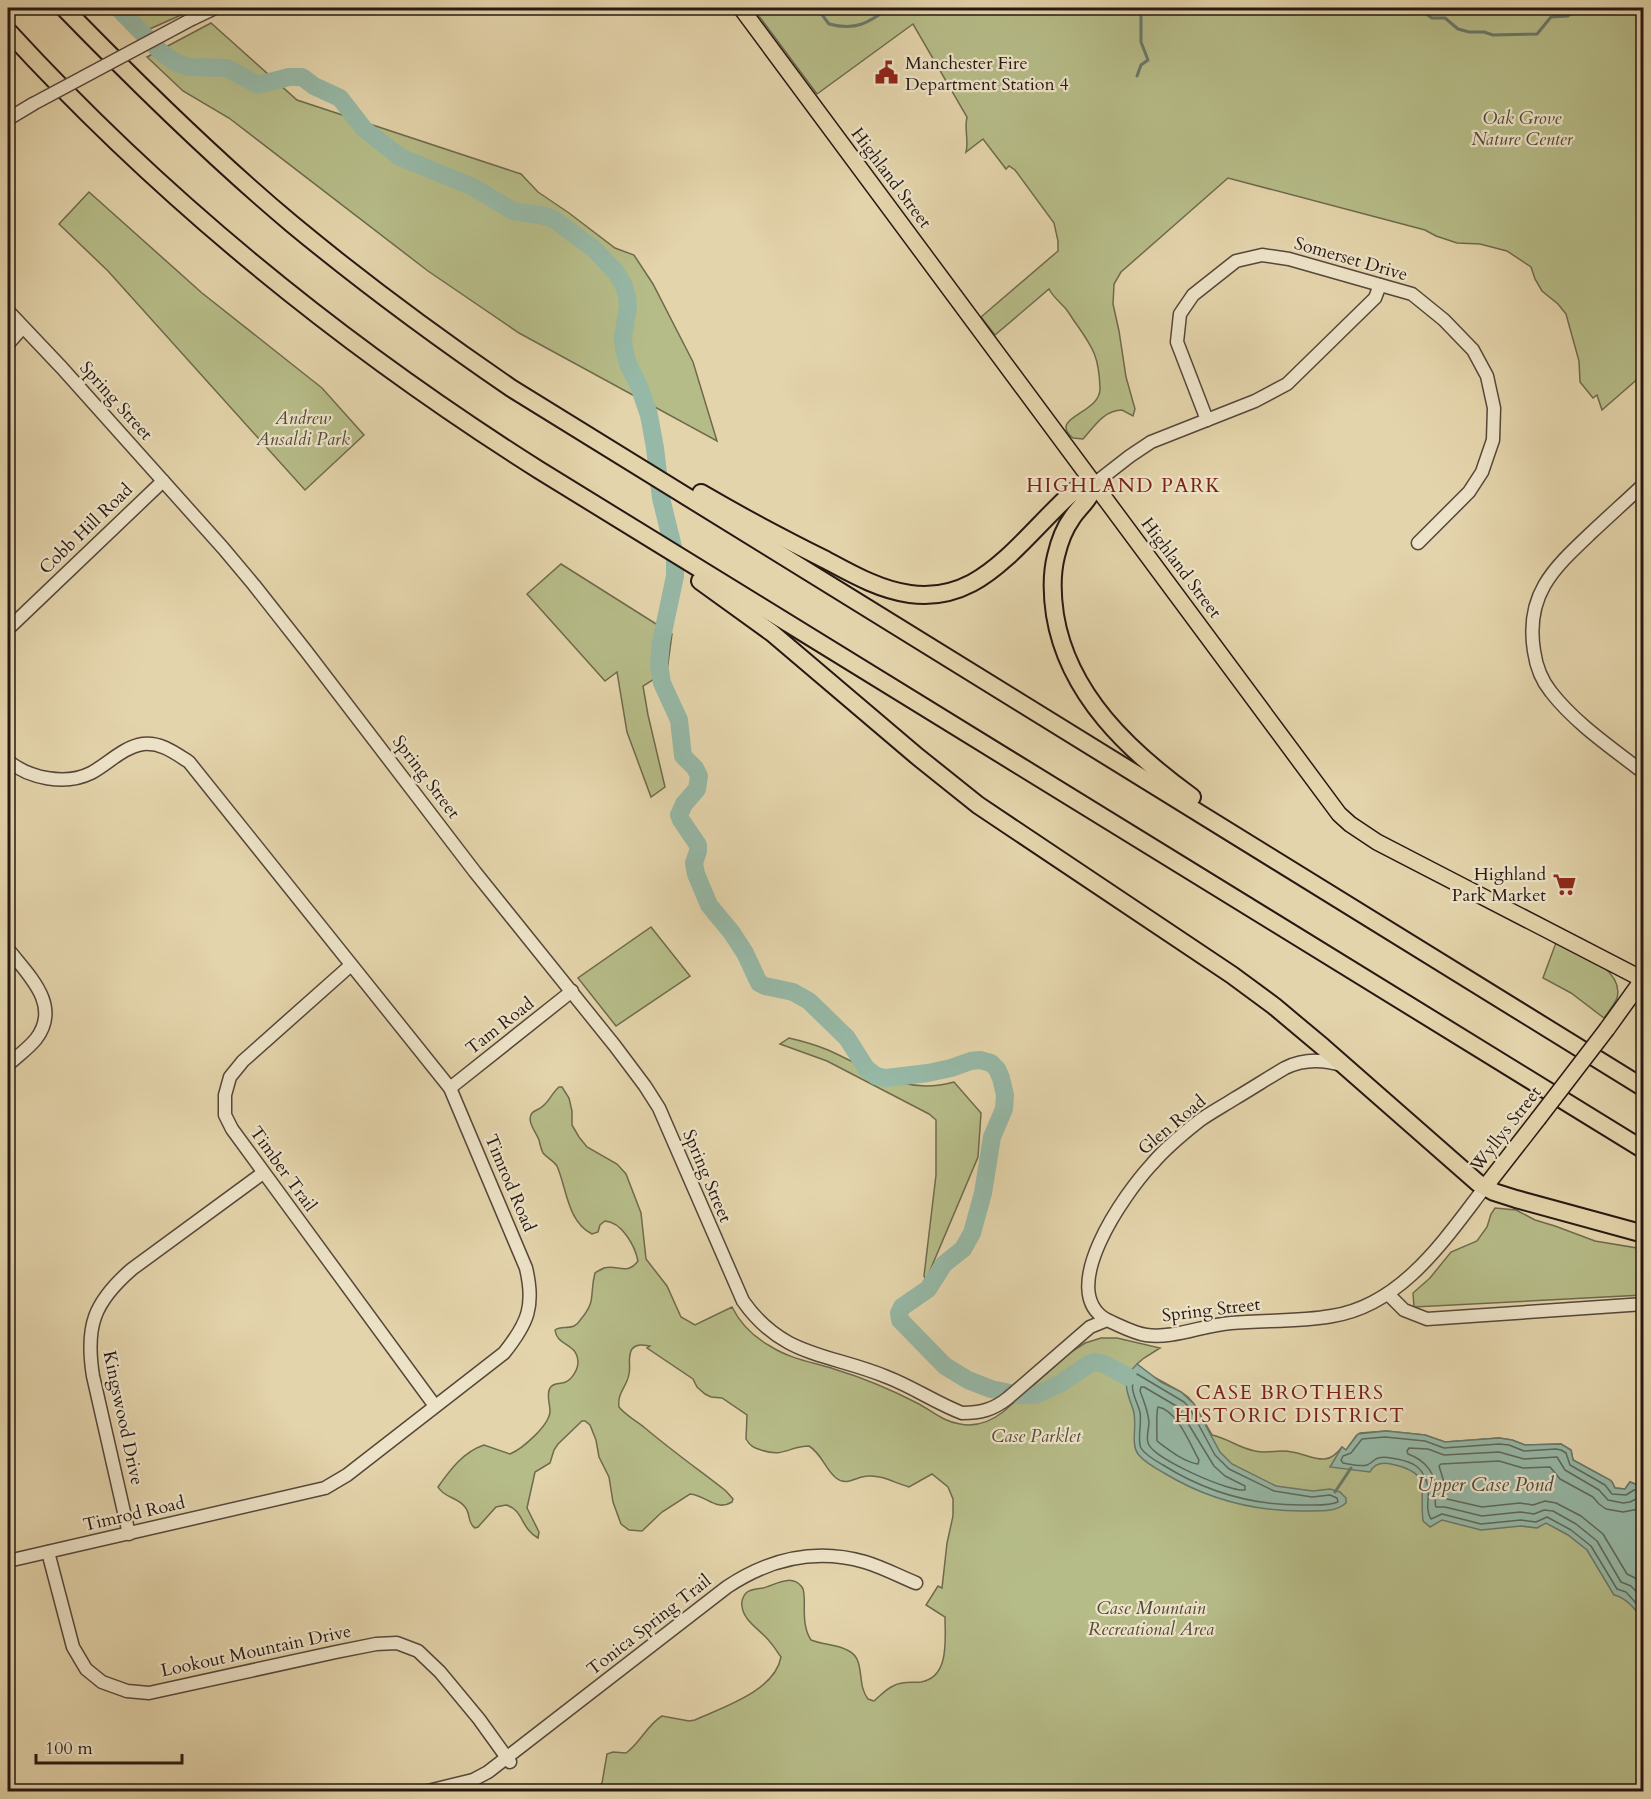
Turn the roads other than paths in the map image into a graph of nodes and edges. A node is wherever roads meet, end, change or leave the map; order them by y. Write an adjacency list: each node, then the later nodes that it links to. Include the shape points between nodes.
1 (64, 8): 14 (highway, via 189,132 317,245 398,308 511,388 643,470 671,477)
2 (215, 8): 5 (street, bridge)
3 (741, 8): 12 (main road, Highland Street)
4 (8, 31): 16 (highway, via 159,183 304,305 463,421 654,541 685,570)
5 (8, 119)
6 (1380, 285): 10 (street, via 1375,298 1287,384); 10 (street, Somerset Drive, via 1289,259 1262,255 1236,261 1193,295 1180,314 1177,342); 15 (street, Somerset Drive, via 1412,294 1473,350 1487,376 1494,408 1493,440 1482,472 1469,492)
7 (8, 311): 8 (street, Spring Street)
8 (23, 327): 9 (street); 11 (street, Spring Street)
9 (8, 344)
10 (1207, 420): 12 (street, via 1147,444)
11 (163, 481): 17 (street, Cobb Hill Road); 24 (street, Spring Street, via 254,585)
12 (1094, 484): 14 (highway, via 1073,492 979,579 949,592 923,595 892,591 868,581); 20 (highway, via 1090,497 1065,531 1054,564 1054,611 1068,660 1094,706 1122,739); 23 (main road, Highland Street, via 1325,797 1350,824 1377,842)
13 (1644, 484): 19 (street, via 1561,561 1535,607 1531,633 1536,663 1549,691 1569,713)
14 (710, 505): 20 (highway)
15 (1418, 543)
16 (722, 590): 26 (highway, via 978,805 1246,985); 29 (highway)
17 (8, 629)
18 (8, 761): 22 (street, Timrod Road, via 16,769 43,778 71,779 89,774 122,752 143,744 168,748 189,762)
19 (1644, 773)
20 (1251, 844): 28 (highway)
21 (8, 949): 25 (street, via 38,986 45,1006 44,1023 35,1040)
22 (351, 965): 27 (street, Timrod Road); 30 (street, Timber Trail, via 230,1077 225,1114)
23 (1643, 979): 31 (main road, Wyllys Street, bridge)
24 (572, 991): 27 (street, Tam Road); 35 (street, Spring Street, via 659,1108 743,1301 768,1330 796,1348 886,1376 962,1413 975,1413 990,1410 1008,1398 1090,1327)
25 (8, 1065)
26 (1346, 1066): 31 (highway, via 1462,1171); 35 (street, Glen Road, via 1306,1061 1280,1071 1200,1120 1152,1164 1114,1214 1088,1276 1091,1306)
27 (450, 1088): 36 (street, Timrod Road, via 526,1268 531,1289 525,1320 504,1353)
28 (1644, 1088)
29 (1644, 1150)
30 (263, 1173): 36 (street, Timber Trail); 37 (street, Kingswood Drive, via 132,1269 113,1285 99,1305 89,1351)
31 (1485, 1187): 32 (highway); 33 (street, Wyllys Street, via 1439,1247)
32 (1644, 1234)
33 (1388, 1294): 34 (street, via 1404,1311 1427,1319); 35 (street, Spring Street, via 1334,1316 1230,1323 1167,1335 1144,1335)
34 (1644, 1304)
35 (1107, 1320)
36 (435, 1407): 37 (street, Timrod Road, via 325,1488)
37 (129, 1533): 38 (street, Timrod Road)
38 (48, 1552): 39 (street, Timrod Road); 41 (street, Lookout Mountain Drive, via 73,1647 86,1669 102,1682 127,1691 149,1693 375,1644 397,1643 418,1651 440,1672)
39 (8, 1562)
40 (916, 1583): 41 (street, Tonica Spring Trail, via 851,1558 814,1556 762,1567 728,1587)
41 (509, 1759): 42 (street, Tonica Spring Trail, via 473,1780)
42 (424, 1791)

